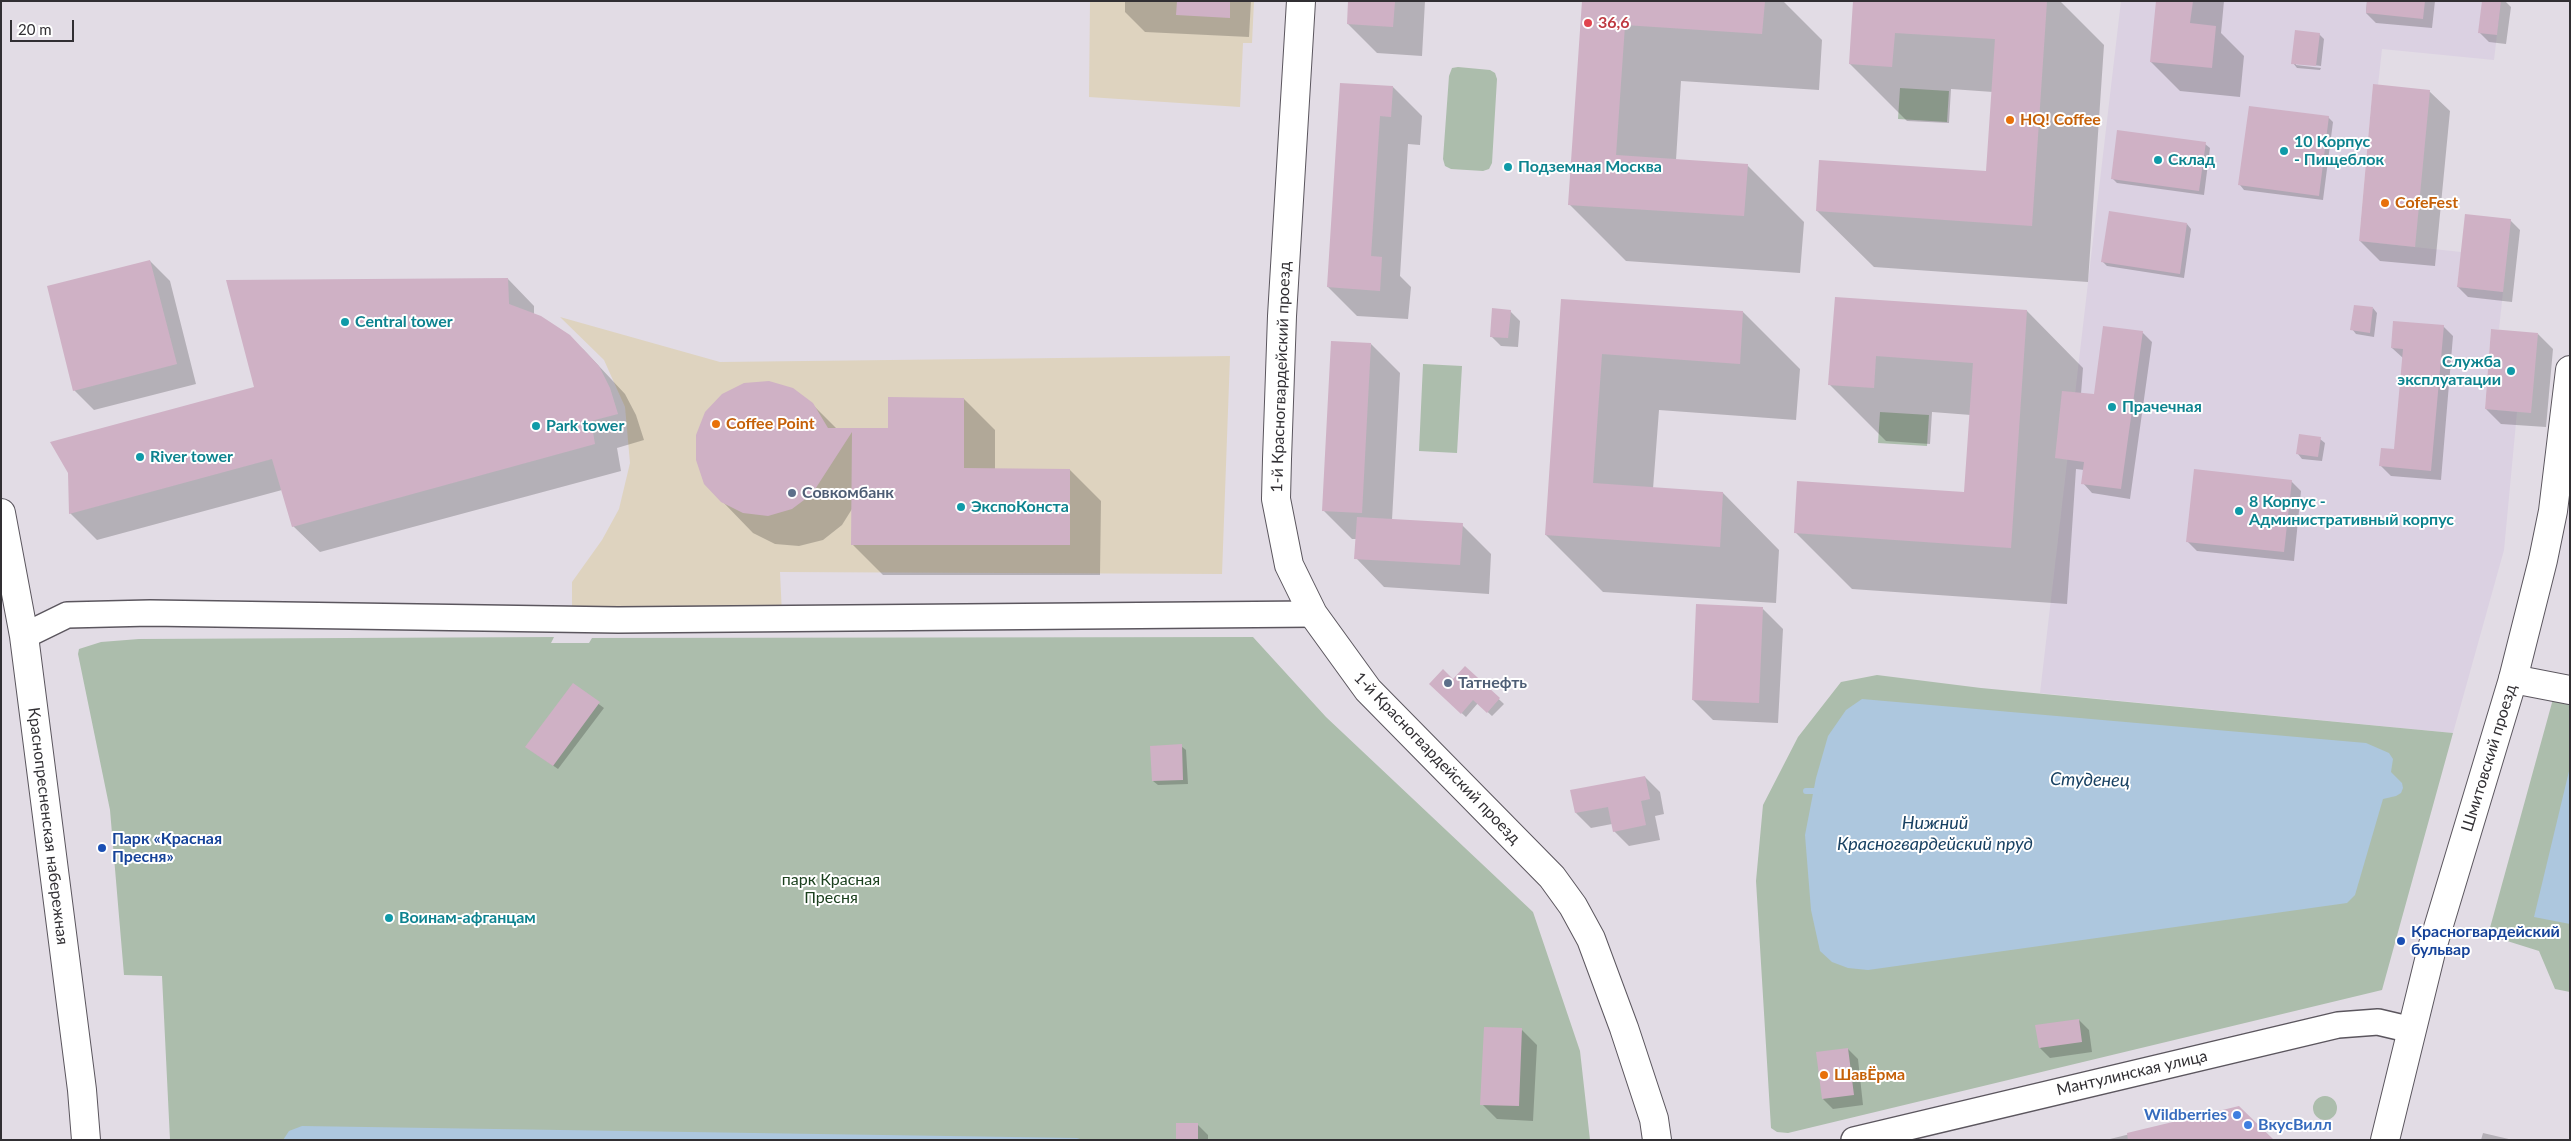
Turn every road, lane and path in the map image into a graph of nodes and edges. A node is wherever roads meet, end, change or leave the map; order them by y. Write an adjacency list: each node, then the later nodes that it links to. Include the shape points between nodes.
1 (1301, 1): 4 (main road, 1-й Красногвардейский проезд, via 1282,316 1276,500 1289,565)
2 (2570, 370): 6 (main road, Шмитовский проезд, via 2553,512)
3 (1, 513): 5 (main road, Краснопресненская набережная)
4 (1313, 614): 5 (street, via 618,620 150,613 67,615); 10 (main road, 1-й Красногвардейский проезд, via 1368,690 1552,877 1574,906 1591,939 1624,1028 1654,1119)
5 (24, 636): 9 (main road, Краснопресненская набережная)
6 (2513, 680): 7 (main road); 8 (main road, Шмитовский проезд, via 2432,948)
7 (2570, 690)
8 (2412, 1030): 11 (street, Мантулинская улица, via 2378,1022 2338,1025); 12 (main road, Шмитовский проезд)
9 (86, 1140)
10 (1657, 1140)
11 (1854, 1140)
12 (2385, 1140)

